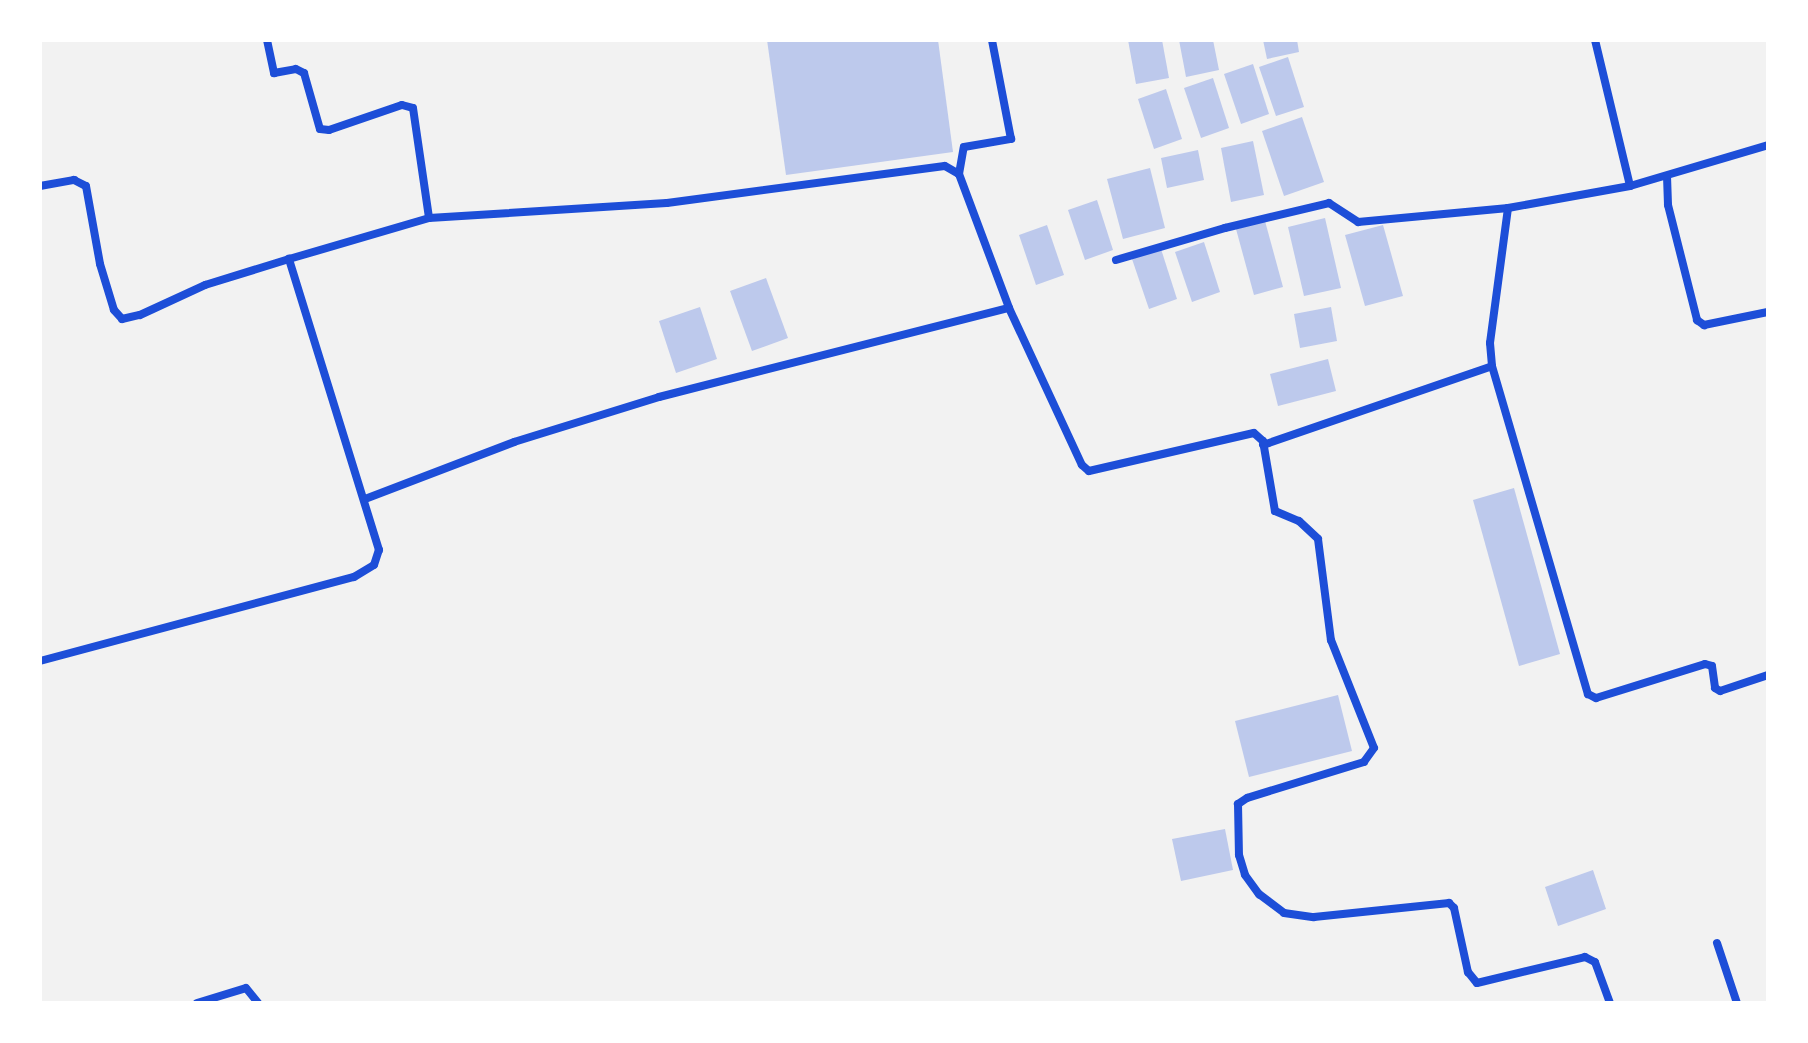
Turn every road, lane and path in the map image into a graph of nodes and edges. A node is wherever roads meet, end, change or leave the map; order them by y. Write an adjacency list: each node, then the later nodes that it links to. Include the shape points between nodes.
1 (267, 40): 10 (street, via 274,73 304,73 320,129 402,105 413,108)
2 (992, 40): 5 (street, via 1011,139 964,147)
3 (1595, 40): 8 (street)
4 (1768, 145): 6 (street)
5 (959, 174): 10 (street, via 945,166 667,203); 13 (street)
6 (1667, 176): 8 (street); 14 (street, via 1668,205 1697,320 1704,325)
7 (40, 186): 11 (street, via 74,180 86,186 100,264 114,310 122,319)
8 (1630, 186): 9 (street)
9 (1508, 208): 12 (street, via 1358,222 1329,203); 15 (street, via 1490,343)
10 (429, 218): 11 (street)
11 (289, 259): 17 (street)
12 (1116, 260)
13 (1009, 308): 16 (street, via 1089,471 1247,433 1258,436); 17 (street, via 659,397 514,442)
14 (1768, 312)
15 (1492, 366): 16 (street); 19 (street, via 1588,694 1596,698 1705,664 1712,666 1720,691)
16 (1263, 445): 23 (street, via 1275,511 1308,526 1318,539 1331,640 1374,748 1364,762 1242,800 1237,823 1245,875 1268,903 1284,913 1314,917 1449,903 1468,972 1477,983 1585,957 1595,962)
17 (365, 499): 18 (street, via 379,550 366,571)
18 (40, 661)
19 (1768, 675)
20 (1717, 943): 24 (street)
21 (197, 1003): 22 (street, via 246,988)
22 (258, 1003)
23 (1610, 1003)
24 (1737, 1003)

